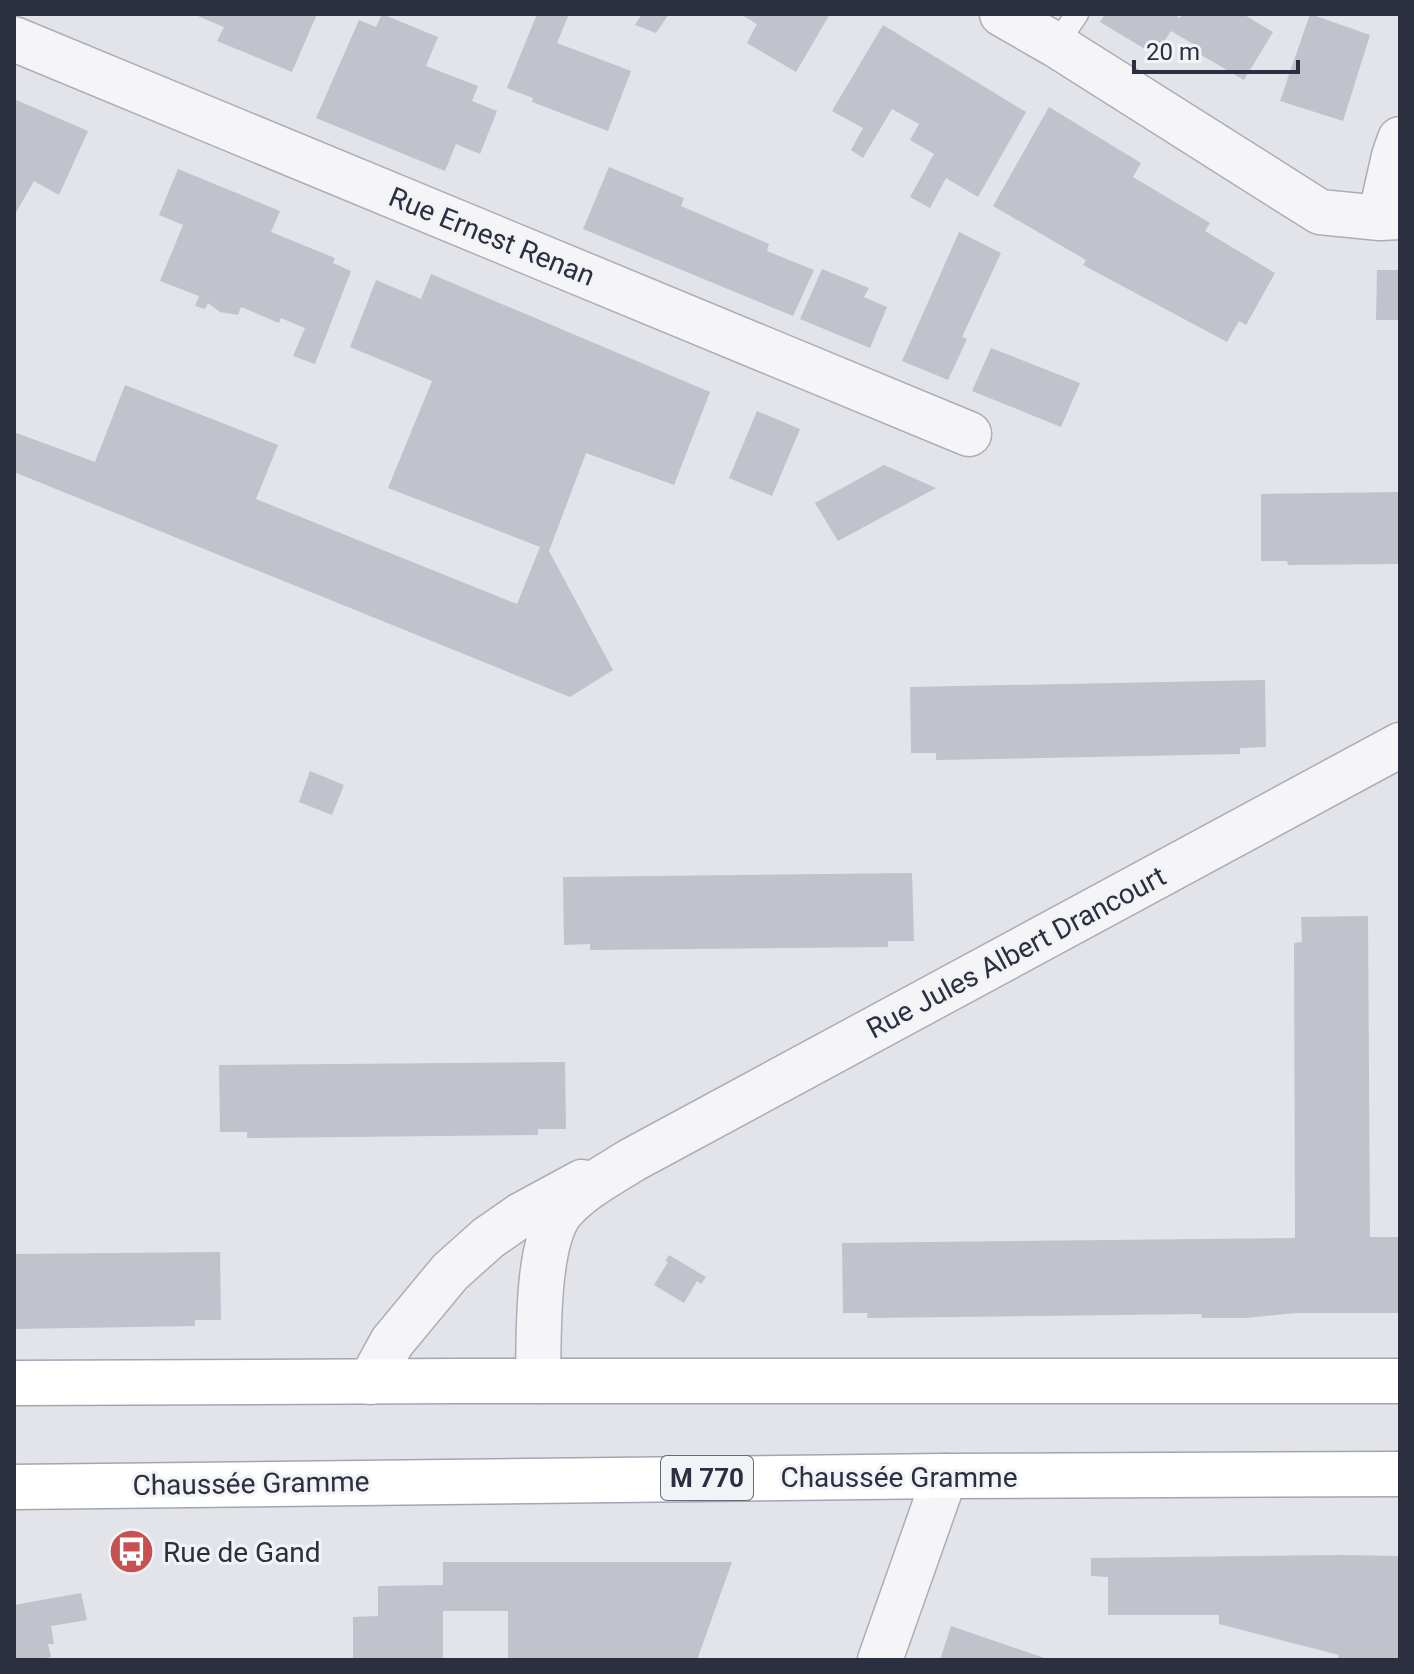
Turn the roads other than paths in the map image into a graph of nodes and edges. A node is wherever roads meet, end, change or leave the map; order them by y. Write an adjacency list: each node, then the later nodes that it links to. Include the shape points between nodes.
1 (1002, 14): 2 (street)
2 (1067, 29): 5 (street, via 1320,212)
3 (14, 39): 6 (street, Rue Ernest Renan)
4 (1400, 139): 5 (street)
5 (1390, 218)
6 (969, 434)
7 (1400, 745): 8 (street, Rue Jules Albert Drancourt)
8 (632, 1160): 9 (street, Rue Jules Albert Drancourt, via 560,1213 541,1287); 11 (street, Rue Jules Albert Drancourt, via 554,1196 488,1238 422,1303)
9 (538, 1381): 10 (main road); 11 (main road)
10 (1400, 1381)
11 (370, 1382): 12 (main road)
12 (14, 1383)
13 (1400, 1474): 14 (main road, Chaussée Gramme / M 770)
14 (945, 1476): 15 (main road, Chaussée Gramme / M 770); 16 (street)
15 (14, 1487)
16 (880, 1660)

